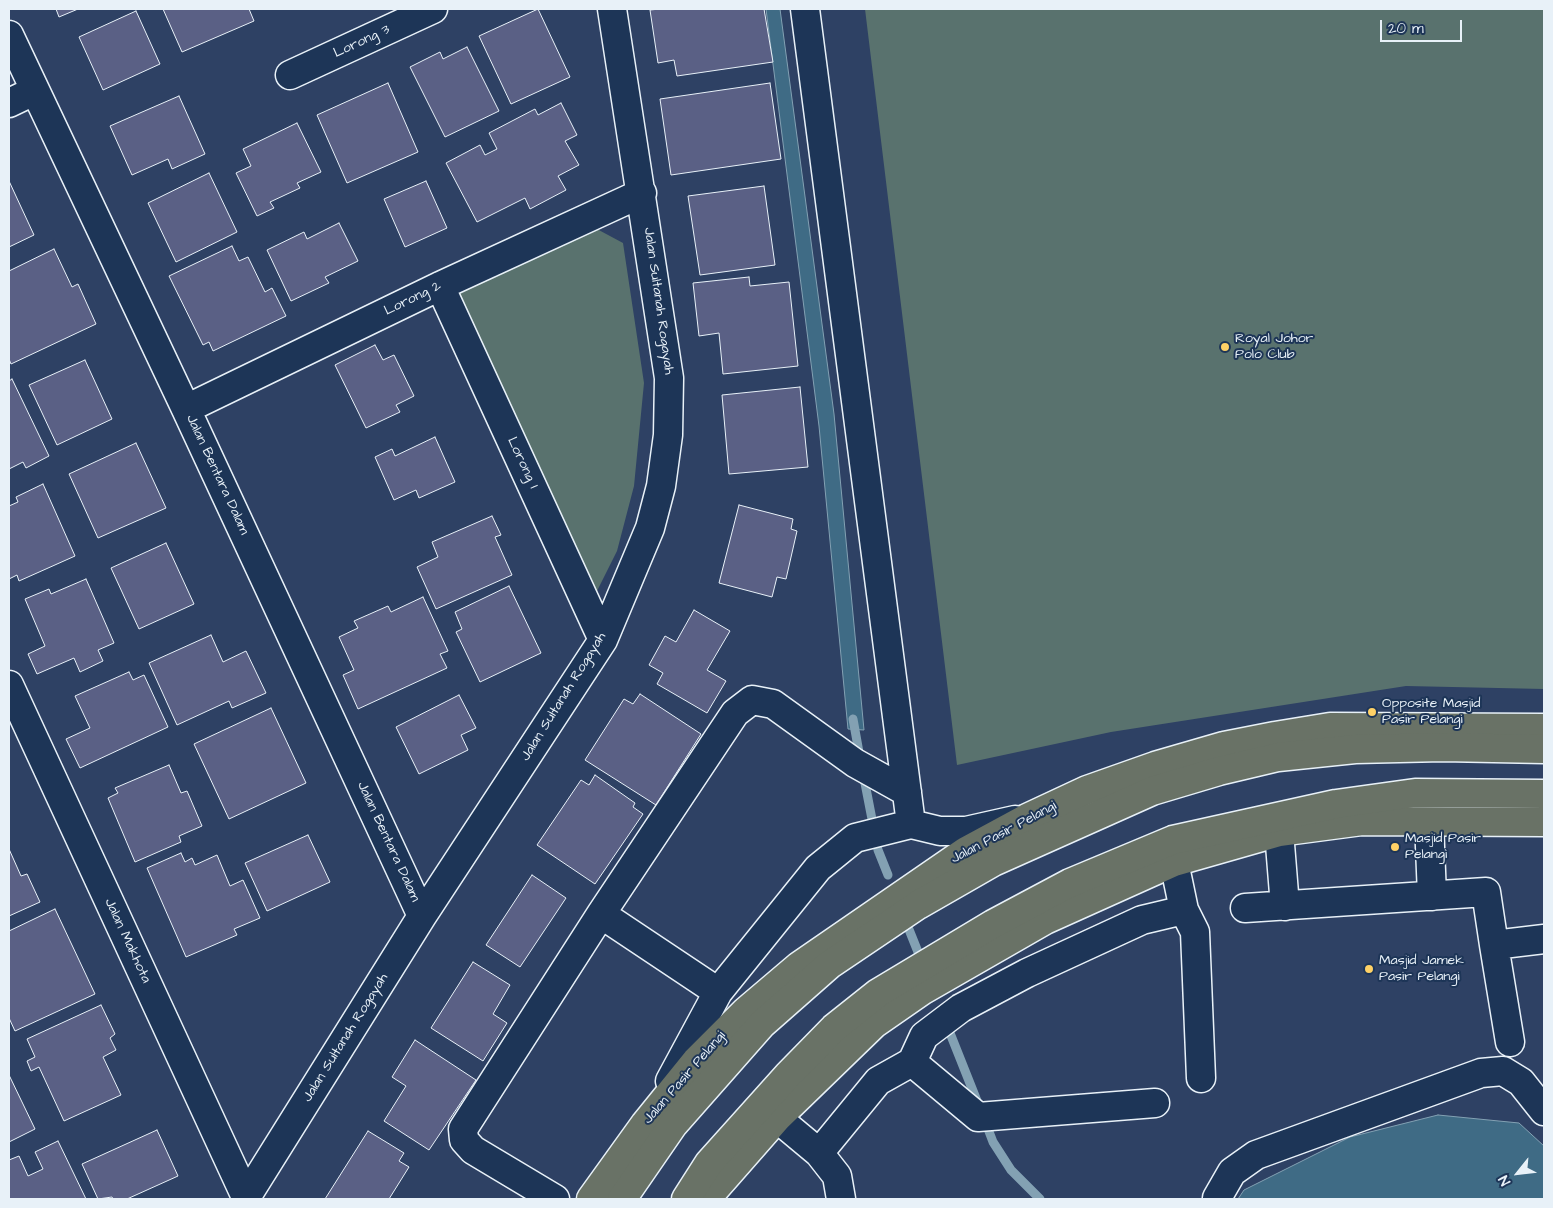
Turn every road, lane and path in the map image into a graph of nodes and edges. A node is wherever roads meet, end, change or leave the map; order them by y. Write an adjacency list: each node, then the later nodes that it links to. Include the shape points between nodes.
1 (433, 9): 5 (street, Lorong 3)
2 (612, 9): 8 (street, Jalan Sultanah Rogayah)
3 (805, 9): 15 (street)
4 (9, 35): 6 (street, Jalan Bentara Dalam)
5 (290, 75)
6 (34, 91): 7 (street); 10 (street, Jalan Bentara Dalam)
7 (9, 103)
8 (642, 193): 9 (street, Lorong 2); 11 (street, Jalan Sultanah Rogayah, via 669,378 668,435 650,528)
9 (440, 286): 10 (street, Lorong 2); 11 (street, Lorong 1)
10 (186, 408): 28 (street, Jalan Bentara Dalam)
11 (603, 640): 28 (street, Jalan Sultanah Rogayah)
12 (9, 685): 41 (street, Jalan Makhota)
13 (1544, 728): 17 (main road, Jalan Pasir Pelangi, via 1330,727 1275,736 1224,746 1155,766 1087,790)
14 (1544, 749): 45 (main road, via 1355,748 1278,757 1152,791 993,862 918,906 829,965 762,1024 672,1125)
15 (907, 792): 20 (street); 27 (street, via 855,763 773,704 752,700 735,713)
16 (1544, 794): 40 (main road, via 1415,793 1336,804 1173,840 1070,883 993,924 878,993 827,1034)
17 (1027, 818): 20 (street, via 966,831 940,831); 38 (main road, Jalan Pasir Pelangi, via 966,851 799,966 746,1011 696,1061)
18 (1429, 822): 19 (main road); 21 (main road, via 1362,822); 23 (street)
19 (1544, 822)
20 (911, 824): 31 (street, via 855,838 818,868)
21 (1279, 832): 22 (main road); 24 (street)
22 (1174, 862): 26 (street); 37 (main road, via 1045,920 923,990 874,1024)
23 (1432, 896): 24 (street); 30 (street, via 1486,892)
24 (1285, 906): 25 (street)
25 (1245, 908)
26 (1184, 910): 33 (street, via 1142,920 1027,973 961,1008 924,1036); 34 (street, via 1195,932)
27 (600, 914): 31 (street); 43 (street, via 463,1129 464,1140 473,1150)
28 (422, 916): 41 (street, Jalan Sultanah Rogayah)
29 (1544, 940): 30 (street)
30 (1494, 945): 32 (street)
31 (718, 992): 38 (street)
32 (1510, 1042)
33 (912, 1062): 35 (street, via 978,1117); 39 (street, via 878,1081)
34 (1201, 1078)
35 (1155, 1103)
36 (1544, 1111): 42 (street, via 1521,1082 1509,1074 1503,1071 1481,1073 1256,1155 1232,1172)
37 (777, 1118): 39 (street); 48 (main road)
38 (645, 1124): 44 (main road, Jalan Pasir Pelangi)
39 (820, 1152): 49 (street, via 836,1176)
40 (709, 1163): 46 (main road); 47 (main road)
41 (245, 1198)
42 (1217, 1198)
43 (555, 1199)
44 (591, 1199)
45 (622, 1199)
46 (686, 1199)
47 (700, 1199)
48 (706, 1199)
49 (841, 1199)

